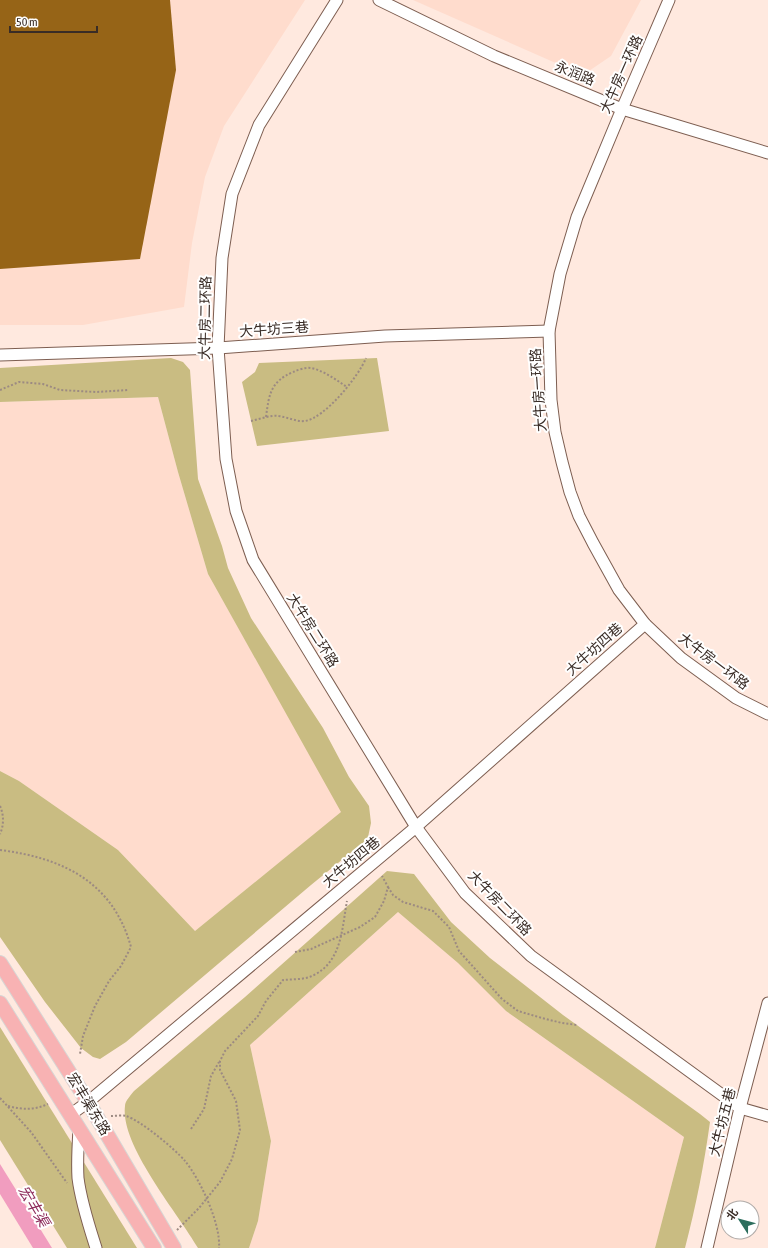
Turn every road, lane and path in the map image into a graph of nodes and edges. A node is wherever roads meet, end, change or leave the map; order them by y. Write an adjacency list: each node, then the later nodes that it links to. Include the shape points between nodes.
1 (337, 0): 7 (street, 大牛房二环路, via 259,125 232,194 222,258)
2 (379, 0): 4 (street, 永润路, via 494,56)
3 (669, 0): 4 (street, 大牛房一环路)
4 (622, 109): 5 (street, 永润路); 6 (street, 大牛房一环路, via 577,217 560,274)
5 (768, 153)
6 (549, 331): 7 (street, 大牛坊三巷, via 385,336); 15 (street, 大牛房一环路, via 551,400 555,432 570,492 600,557)
7 (218, 348): 8 (street, 大牛坊三巷); 18 (street, 大牛房二环路, via 226,459 236,511 253,560)
8 (0, 354)
9 (366, 358): 10 (path, via 355,379)
10 (347, 386): 13 (path, via 330,405 306,421 278,416); 13 (path, via 324,372 309,368 298,370 277,382 269,394)
11 (0, 390): 12 (path, via 19,382 43,384 60,390)
12 (129, 390)
13 (266, 417): 14 (path)
14 (251, 421)
15 (645, 624): 16 (street, 大牛房一环路, via 681,658 736,698); 18 (street, 大牛坊四巷)
16 (768, 714)
17 (0, 806): 19 (path, via 3,814)
18 (416, 827): 22 (street, 大牛坊四巷); 36 (street, 大牛房二环路, via 465,892 531,956)
19 (0, 834)
20 (0, 850): 30 (path, via 32,855 73,871 99,890 113,907 127,934 131,947 95,1006 83,1036)
21 (382, 876): 23 (path)
22 (351, 882): 24 (path); 34 (street, 大牛坊四巷)
23 (388, 887): 24 (path, via 375,917); 29 (path, via 393,896 403,902 433,911 448,927 459,952 502,999 518,1010)
24 (341, 936): 25 (path, via 311,949); 31 (path, via 339,946 329,964 319,972 283,980 258,1016 225,1051)
25 (295, 952)
26 (0, 963): 34 (main road, 宏丰渠东路)
27 (0, 1003): 32 (main road, 宏丰渠东路)
28 (768, 1003): 36 (street, 大牛坊五巷)
29 (577, 1025)
30 (80, 1054)
31 (220, 1061): 41 (path, via 211,1076 204,1109); 43 (path, via 220,1070 236,1101 240,1130 232,1159 220,1182)
32 (59, 1096): 35 (path, via 37,1109 21,1110); 37 (main road, 宏丰渠东路)
33 (0, 1098): 35 (path)
34 (88, 1102): 37 (street, 大牛坊四巷); 39 (main road, 宏丰渠东路)
35 (7, 1106): 42 (path, via 31,1132)
36 (740, 1108): 38 (street, 大牛房二环路); 49 (street, 大牛坊五巷)
37 (70, 1115): 40 (main road, 宏丰渠东路)
38 (768, 1116)
39 (97, 1117): 43 (path, via 125,1116 139,1122 184,1161); 47 (main road, 宏丰渠东路)
40 (79, 1128): 45 (street, via 78,1179); 46 (main road, 宏丰渠东路)
41 (191, 1129)
42 (70, 1187)
43 (207, 1199): 44 (path); 48 (path, via 220,1240)
44 (183, 1224)
45 (96, 1248)
46 (154, 1248)
47 (174, 1248)
48 (219, 1248)
49 (707, 1248)

